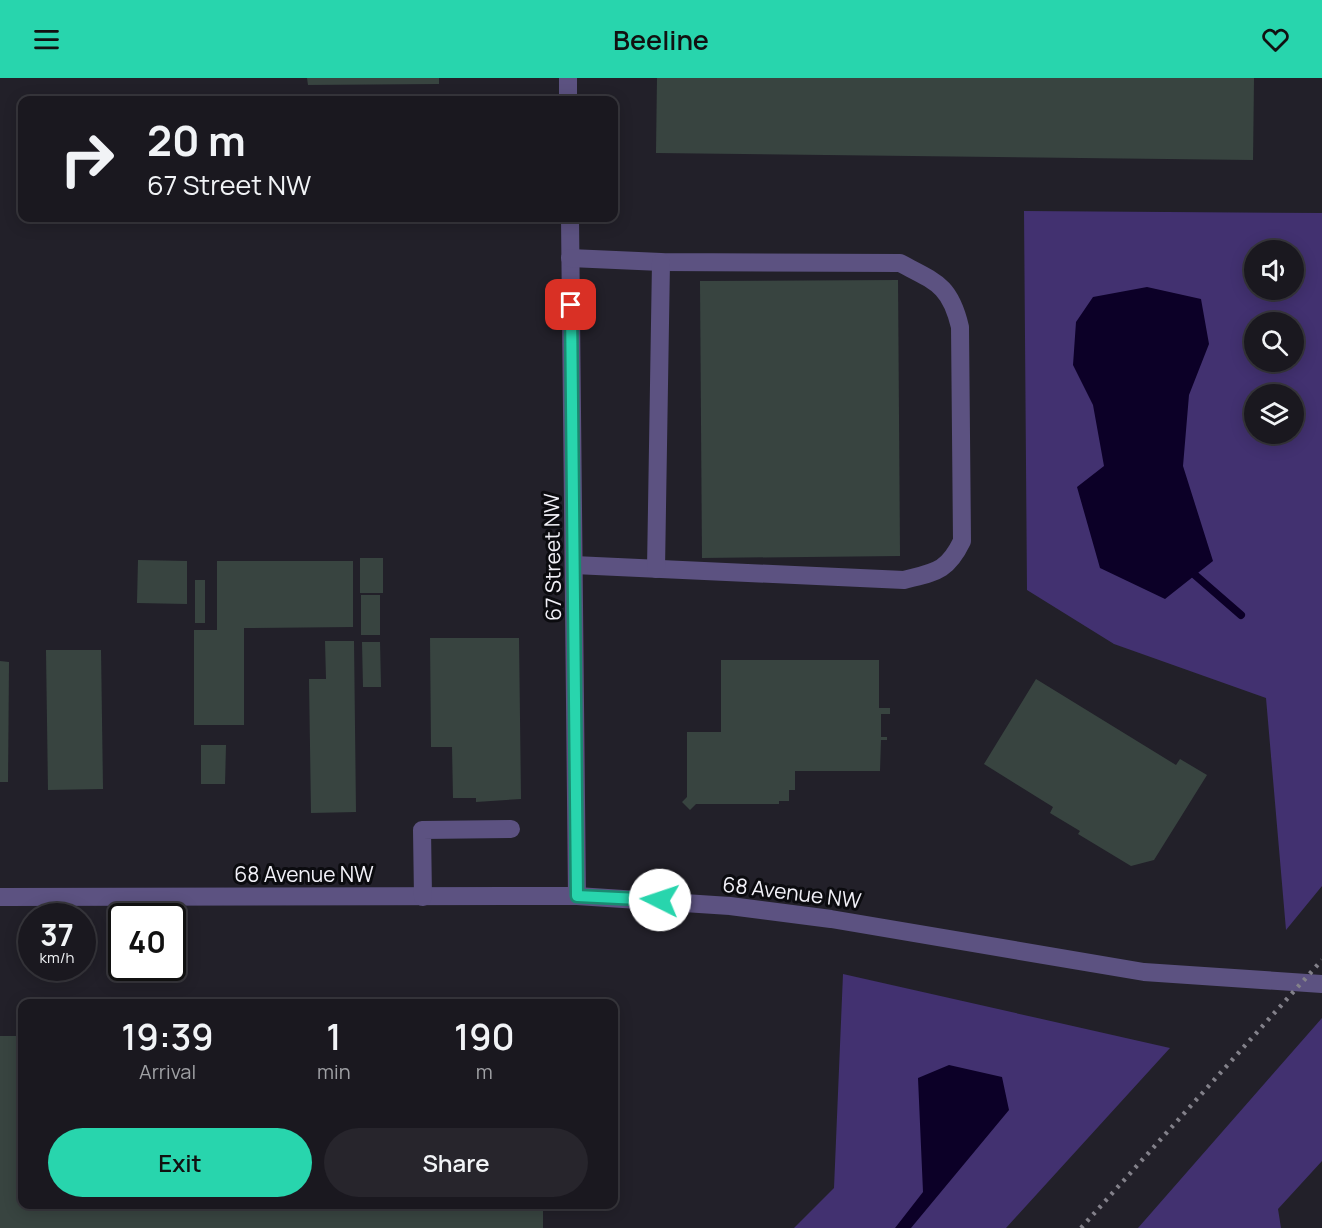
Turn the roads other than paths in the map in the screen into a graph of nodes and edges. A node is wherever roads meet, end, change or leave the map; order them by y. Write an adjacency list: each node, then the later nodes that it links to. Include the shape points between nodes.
1 (568, 78): 2 (street)
2 (568, 96)
3 (570, 222): 4 (street, 67 Street NW)
4 (570, 258): 5 (street); 6 (street, 67 Street NW)
5 (661, 262): 7 (street); 7 (street, via 900,263 932,279 954,301 960,327 962,541 953,559 939,571 904,579)
6 (574, 565): 7 (street); 9 (street, 67 Street NW)
7 (656, 569)
8 (511, 829): 11 (street, via 422,830)
9 (577, 896): 11 (street, 68 Avenue NW); 12 (street, 68 Avenue NW, via 730,906 831,919 1144,972)
10 (0, 897): 11 (street, 68 Avenue NW)
11 (423, 897)
12 (1322, 984)

